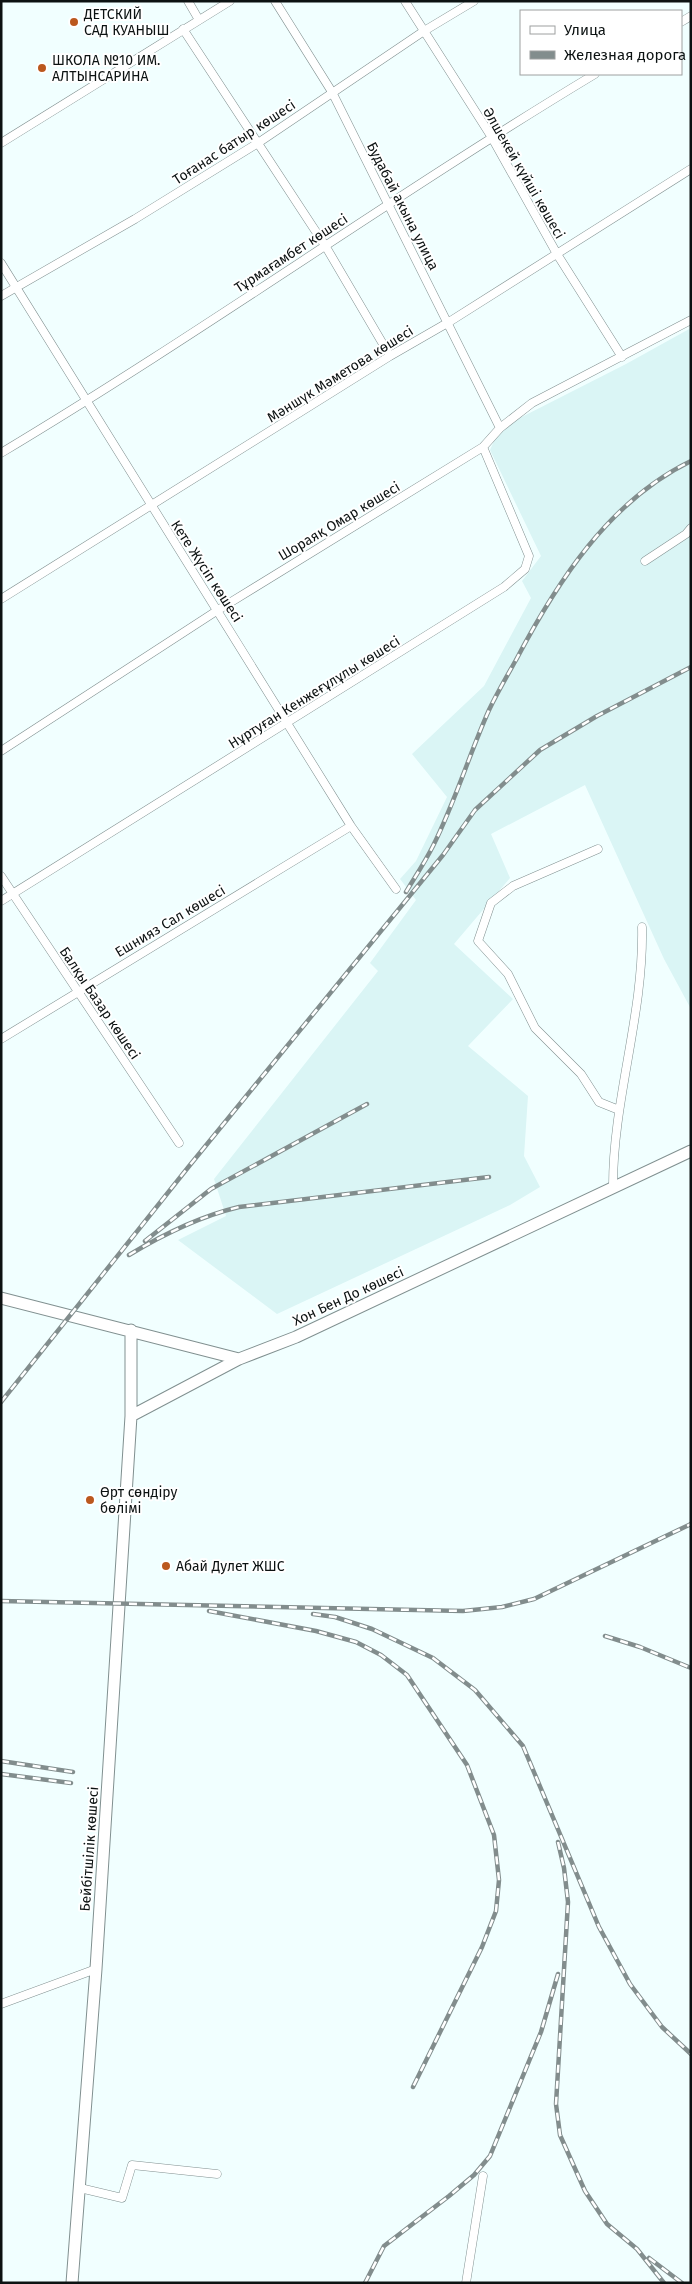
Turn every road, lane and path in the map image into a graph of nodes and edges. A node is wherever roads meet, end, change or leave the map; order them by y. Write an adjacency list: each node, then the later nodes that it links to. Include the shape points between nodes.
1 (188, 1): 6 (street)
2 (230, 1): 6 (street)
3 (275, 1): 10 (street, Будабай акына улица)
4 (405, 1): 8 (street, Әлшекей күйші көшесі)
5 (474, 1): 8 (street, Тоғанас батыр көшесі)
6 (200, 20): 7 (street)
7 (183, 30): 12 (street); 13 (street)
8 (424, 31): 10 (street, Тоғанас батыр көшесі); 11 (street, Әлшекей күйші көшесі)
9 (593, 75): 11 (street, Тұрмағамбет көшесі)
10 (332, 92): 13 (street, Тоғанас батыр көшесі); 15 (street, Будабай акына улица)
11 (491, 136): 15 (street, Тұрмағамбет көшесі); 17 (street, Әлшекей күйші көшесі)
12 (1, 143)
13 (258, 143): 16 (street); 19 (street, Тоғанас батыр көшесі, via 46,272)
14 (691, 169): 17 (street, Мәншүк Мәметова көшесі)
15 (387, 204): 16 (street, Тұрмағамбет көшесі); 22 (street, Будабай акына улица)
16 (326, 247): 23 (street); 25 (street, Тұрмағамбет көшесі)
17 (557, 254): 22 (street, Мәншүк Мәметова көшесі); 24 (street, Әлшекей күйші көшесі)
18 (1, 263): 19 (street, Кете Жүсіп көшесі)
19 (16, 286): 20 (street, Тоғанас батыр көшесі); 25 (street, Кете Жүсіп көшесі)
20 (1, 296)
21 (691, 320): 24 (street, Шораяқ Омар көшесі)
22 (448, 322): 23 (street, Мәншүк Мәметова көшесі); 26 (street, Будабай акына улица)
23 (390, 356): 29 (street, Мәншүк Мәметова көшесі)
24 (622, 357): 26 (street, Шораяқ Омар көшесі, via 532,403)
25 (86, 402): 28 (street, Тұрмағамбет көшесі); 29 (street, Кете Жүсіп көшесі)
26 (500, 428): 27 (street, Шораяқ Омар көшесі)
27 (483, 448): 33 (street, Шораяқ Омар көшесі); 34 (street, Нұртуған Кенжеғұлұлы көшесі, via 529,556 525,569 504,586)
28 (1, 453)
29 (151, 506): 32 (street, Мәншүк Мәметова көшесі); 33 (street, Кете Жүсіп көшесі)
30 (691, 528): 31 (street)
31 (644, 562)
32 (1, 599)
33 (218, 610): 34 (street, Кете Жүсіп көшесі); 35 (street, Шораяқ Омар көшесі)
34 (287, 724): 36 (street, Кете Жүсіп көшесі); 40 (street, Нұртуған Кенжеғұлұлы көшесі)
35 (1, 750)
36 (351, 826): 39 (street, Кете Жүсіп көшесі); 43 (street, Ешнияз Сал көшесі)
37 (598, 850): 45 (street, via 514,886 491,903 478,941 508,974 536,1028 581,1074 599,1102)
38 (1, 876): 40 (street, Балқы Базар көшесі)
39 (396, 889)
40 (12, 894): 41 (street, Нұртуған Кенжеғұлұлы көшесі); 43 (street, Балқы Базар көшесі)
41 (1, 901)
42 (642, 927): 45 (street, via 642,956)
43 (78, 992): 44 (street, Ешнияз Сал көшесі); 46 (street, Балқы Базар көшесі)
44 (1, 1039)
45 (619, 1110): 48 (street)
46 (178, 1144)
47 (691, 1151): 48 (street, Хон Бен До көшесі)
48 (613, 1186): 51 (street, Хон Бен До көшесі, via 296,1338)
49 (1, 1298): 50 (street)
50 (131, 1330): 51 (street); 52 (street, Бейбітшілік көшесі)
51 (239, 1359): 52 (street, Хон Бен До көшесі)
52 (131, 1416): 53 (street, Бейбітшілік көшесі)
53 (96, 1969): 54 (street); 57 (street, Бейбітшілік көшесі)
54 (1, 2004)
55 (217, 2174): 57 (street, via 132,2165 122,2198)
56 (483, 2176): 59 (street)
57 (80, 2188): 58 (street, Бейбітшілік көшесі)
58 (72, 2283)
59 (466, 2283)

